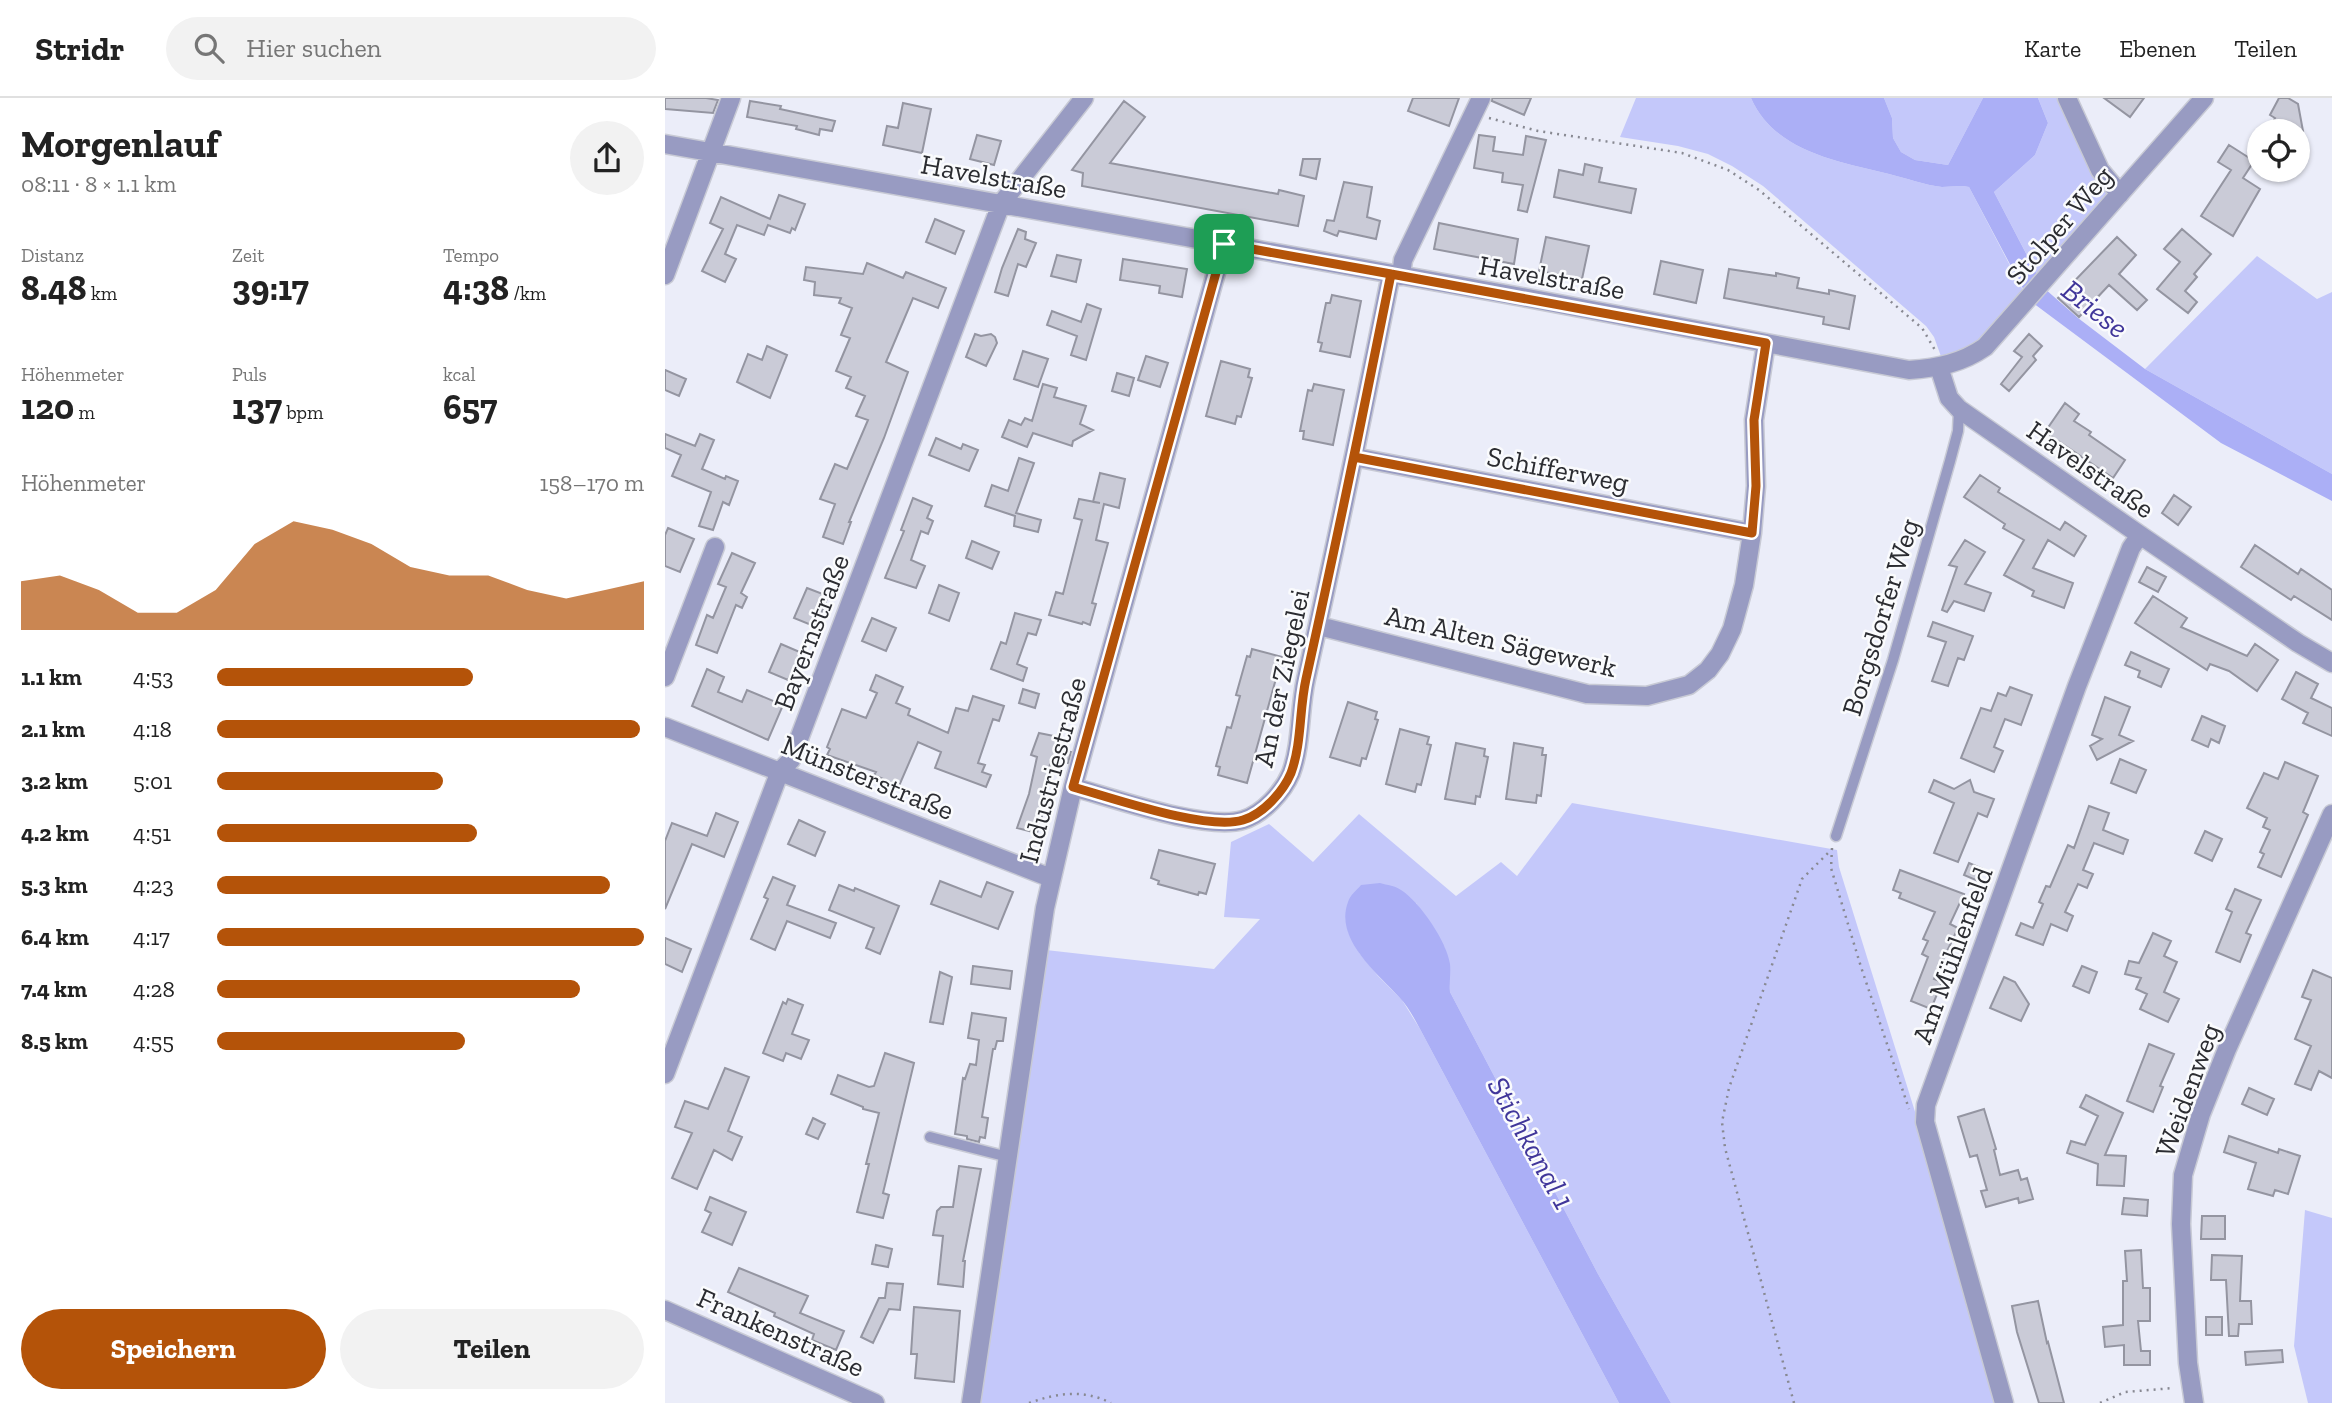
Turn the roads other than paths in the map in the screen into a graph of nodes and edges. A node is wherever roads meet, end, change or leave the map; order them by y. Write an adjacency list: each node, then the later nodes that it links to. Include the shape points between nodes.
1 (731, 98): 7 (street)
2 (1084, 98): 9 (street, Bayernstraße)
3 (2067, 98): 8 (street, via 2100,170)
4 (2204, 98): 8 (street, Stolper Weg)
5 (1477, 106): 12 (street, An der Ziegelei)
6 (665, 144): 7 (street, Havelstraße)
7 (711, 152): 9 (street, Havelstraße); 11 (street)
8 (2120, 194): 14 (street, Stolper Weg, via 1985,347)
9 (1001, 204): 10 (street, Havelstraße); 24 (street, Bayernstraße, via 791,760)
10 (1224, 244): 12 (street, Havelstraße); 25 (street, Industriestraße)
11 (665, 275)
12 (1396, 275): 13 (street, Havelstraße); 16 (street, An der Ziegelei)
13 (1766, 343): 14 (street, Havelstraße, via 1909,370); 17 (street, Am Alten Sägewerk, via 1754,420)
14 (1939, 367): 15 (street, Havelstraße, via 1949,398)
15 (1959, 409): 18 (street, Havelstraße); 27 (lane, Borgsdorfer Weg, via 1958,431 1893,660)
16 (1354, 457): 17 (street, Schifferweg); 20 (street, An der Ziegelei)
17 (1752, 533): 20 (street, Am Alten Sägewerk, via 1744,585 1720,654 1689,685 1647,696 1587,694)
18 (2140, 535): 21 (street, Havelstraße); 36 (street, Am Mühlenfeld, via 2077,686 1926,1105 1927,1128)
19 (715, 547): 22 (street)
20 (1319, 626): 25 (street, An der Ziegelei, via 1291,773 1282,790 1261,810 1244,820 1218,823)
21 (2332, 663)
22 (665, 677)
23 (665, 727): 24 (street, Münsterstraße)
24 (780, 771): 28 (street, Münsterstraße); 29 (street, Bayernstraße)
25 (1073, 787): 28 (street, Industriestraße)
26 (2332, 814): 33 (street, Weidenweg, via 2227,1049 2183,1175 2181,1224)
27 (1836, 836)
28 (1051, 878): 31 (street, Industriestraße)
29 (665, 1074)
30 (930, 1137): 31 (lane)
31 (1008, 1157): 35 (street, Industriestraße)
32 (665, 1310): 34 (street, Frankenstraße)
33 (2192, 1395)
34 (875, 1403)
35 (971, 1403)
36 (2004, 1403)

